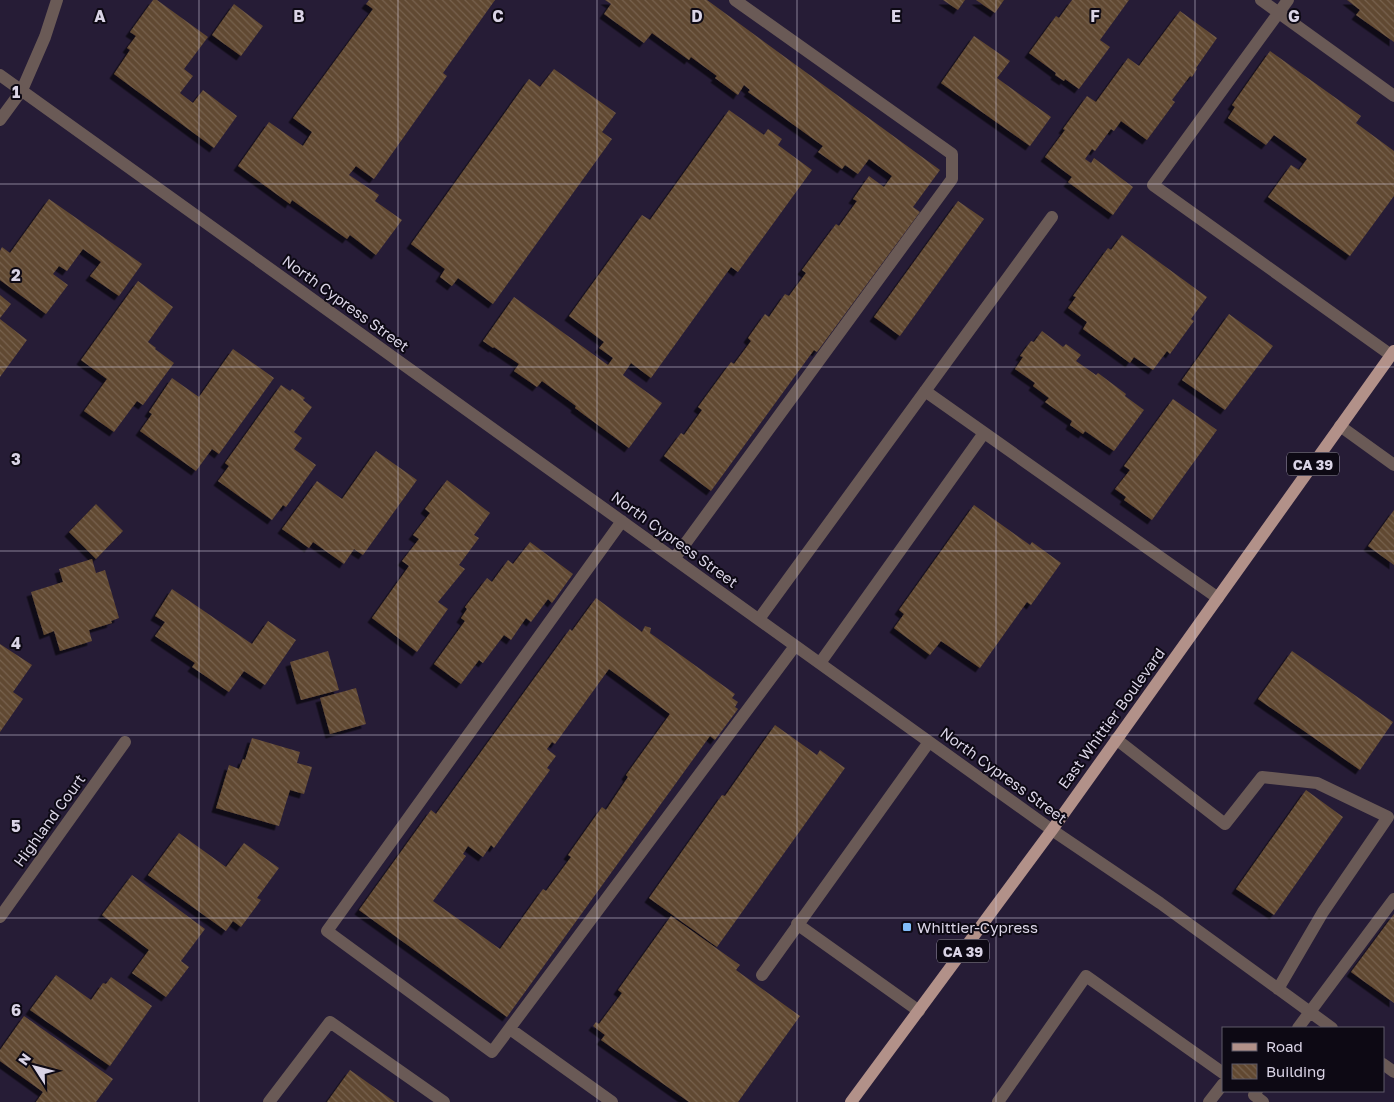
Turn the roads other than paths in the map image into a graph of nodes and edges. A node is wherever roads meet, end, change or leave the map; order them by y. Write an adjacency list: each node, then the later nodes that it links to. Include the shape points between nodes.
1 (57, 0): 7 (street)
2 (735, 0): 17 (street, via 952,154 952,179)
3 (1261, 0): 5 (street)
4 (1288, 0): 5 (street)
5 (1278, 12): 8 (street); 11 (street, via 1153,185)
6 (0, 75): 7 (street, North Cypress Street)
7 (22, 90): 9 (street); 16 (street, North Cypress Street)
8 (1394, 96)
9 (0, 120)
10 (1052, 218): 12 (street)
11 (1392, 353): 13 (main road, East Whittier Boulevard / CA 39)
12 (925, 391): 14 (street); 19 (street)
13 (1340, 426): 15 (street); 18 (main road, East Whittier Boulevard / CA 39)
14 (984, 433): 18 (street); 21 (street)
15 (1394, 465)
16 (622, 521): 17 (street, North Cypress Street); 35 (street, via 327,931 492,1052)
17 (674, 558): 19 (street, North Cypress Street)
18 (1218, 598): 22 (main road, East Whittier Boulevard / CA 39)
19 (758, 619): 20 (street, North Cypress Street)
20 (795, 646): 21 (street, North Cypress Street); 35 (street)
21 (820, 663): 24 (street, North Cypress Street)
22 (1116, 739): 25 (main road, East Whittier Boulevard / CA 39); 30 (street, via 1225,824 1262,776 1317,783 1388,817 1323,912)
23 (125, 742): 27 (street, Highland Court)
24 (929, 742): 25 (street, North Cypress Street); 28 (street)
25 (1052, 830): 30 (street, North Cypress Street); 31 (main road, East Whittier Boulevard / CA 39)
26 (1394, 899): 32 (street)
27 (0, 917)
28 (797, 924): 29 (street); 31 (street)
29 (762, 975)
30 (1278, 989): 32 (street, North Cypress Street)
31 (919, 1011): 41 (main road, East Whittier Boulevard / CA 39)
32 (1309, 1012): 33 (street); 34 (street, North Cypress Street)
33 (1299, 1027)
34 (1331, 1027)
35 (510, 1029): 40 (street)
36 (1222, 1072): 42 (street, via 1086,976)
37 (1222, 1085): 43 (street)
38 (269, 1102): 39 (street, via 330,1022)
39 (444, 1102)
40 (612, 1102)
41 (851, 1102)
42 (998, 1102)
43 (1210, 1102)

